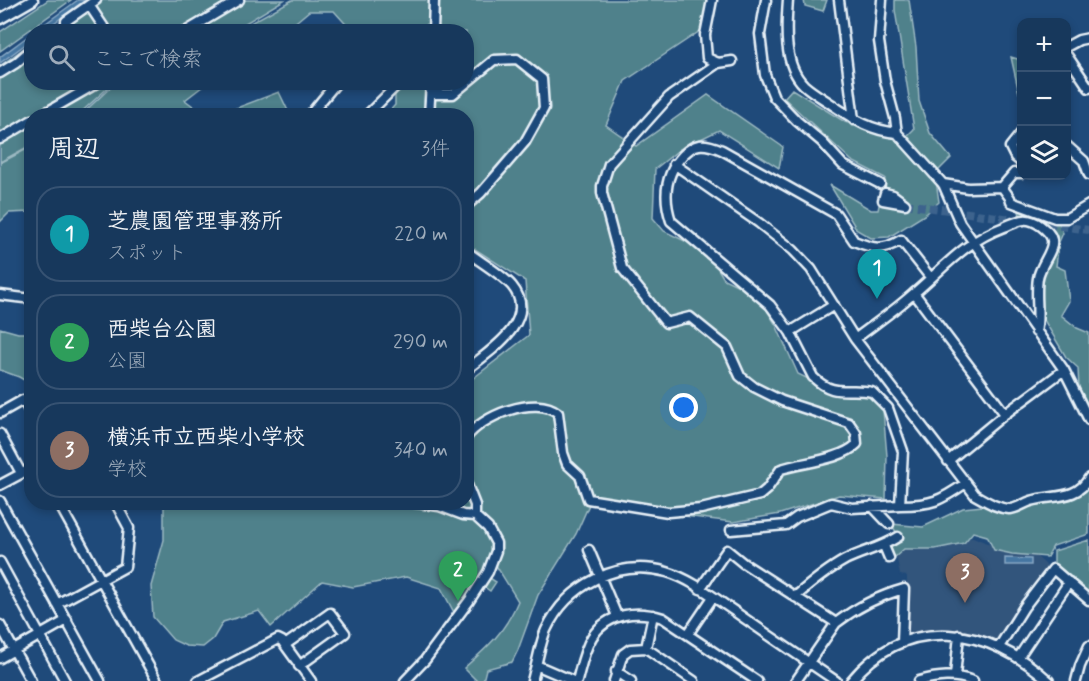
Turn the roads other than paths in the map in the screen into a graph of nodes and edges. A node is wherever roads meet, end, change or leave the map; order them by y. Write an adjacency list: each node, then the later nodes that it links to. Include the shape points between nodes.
1 (33, 0): 10 (street)
2 (239, 0): 13 (street)
3 (434, 0): 14 (street)
4 (712, 0): 20 (street, via 705,34 707,58)
5 (766, 0): 45 (street, via 760,34 765,75 774,97 843,165)
6 (788, 0): 34 (street, via 786,31 790,59 798,78)
7 (839, 0): 34 (street)
8 (882, 0): 36 (street, via 879,42)
9 (93, 2): 11 (street); 12 (street)
10 (0, 19)
11 (66, 24)
12 (101, 24)
13 (198, 24)
14 (433, 24)
15 (1089, 38): 16 (street)
16 (1071, 44)
17 (24, 56): 21 (street)
18 (732, 61): 20 (street)
19 (1071, 61): 23 (street)
20 (718, 63): 68 (street, via 669,97 609,164 602,193 622,268 666,323 690,316 727,347 740,376 754,387 782,401 849,423 857,444 849,453 781,468 760,495 668,512 588,499 580,476 567,464 563,453 558,413 546,406 519,407)
21 (0, 73)
22 (474, 77): 48 (street, via 494,60 517,60 542,79 544,108 525,142)
23 (1089, 88)
24 (85, 90): 30 (street)
25 (330, 90): 31 (street)
26 (391, 90): 32 (street)
27 (431, 90): 29 (street)
28 (458, 90): 29 (street, via 453,94)
29 (431, 94): 33 (street)
30 (54, 108)
31 (316, 108)
32 (374, 108)
33 (430, 108)
34 (854, 120): 36 (street, via 875,130)
35 (24, 125): 38 (street)
36 (897, 133): 46 (street)
37 (1017, 138): 40 (street, via 1010,147)
38 (0, 139)
39 (1071, 148): 41 (street)
40 (1017, 159)
41 (1086, 159): 44 (street)
42 (674, 164): 54 (street, via 697,145 722,150 836,214 854,241 888,248 901,240); 58 (street, via 793,250); 59 (street, via 666,192 671,221 770,305)
43 (1017, 173): 47 (street)
44 (1089, 175)
45 (880, 184)
46 (943, 184): 47 (street); 52 (street)
47 (1002, 187): 49 (street)
48 (474, 200)
49 (1011, 202): 50 (street, via 1067,219); 51 (street)
50 (1089, 204)
51 (1017, 219): 52 (street); 60 (street, via 1035,222 1052,239 1052,249 1038,278)
52 (973, 242): 54 (street); 60 (street)
53 (474, 257): 62 (street, via 511,285 521,302 518,321 505,338)
54 (930, 277): 55 (street)
55 (914, 293): 61 (street); 66 (street)
56 (0, 295): 57 (street)
57 (24, 298)
58 (834, 304): 59 (street); 61 (street)
59 (790, 332): 78 (street, via 813,377 821,384 837,391 872,392 888,408 903,451)
60 (1036, 332): 63 (street)
61 (855, 339): 70 (street)
62 (474, 363)
63 (1064, 370): 66 (street); 67 (street)
64 (24, 402): 65 (street)
65 (0, 413)
66 (1005, 414): 70 (street)
67 (1089, 420)
68 (474, 430)
69 (0, 434): 72 (street)
70 (948, 461): 74 (street)
71 (24, 472): 72 (street)
72 (21, 473): 75 (street)
73 (1089, 478): 74 (street, via 1069,496 1032,501 1012,509 975,495)
74 (966, 483): 78 (street, via 945,498 925,505)
75 (0, 485)
76 (0, 501): 100 (street)
77 (474, 502): 83 (street)
78 (900, 505): 79 (street)
79 (872, 506): 84 (street); 85 (street, via 852,508 831,503 786,525)
80 (62, 510): 93 (street)
81 (119, 510): 93 (street, via 129,528 125,567)
82 (450, 510): 83 (street)
83 (475, 516): 129 (street, via 496,543 488,572 425,660)
84 (889, 524)
85 (731, 530)
86 (897, 537): 87 (street)
87 (884, 546): 89 (street); 98 (street, via 828,570)
88 (589, 550): 91 (street)
89 (889, 558)
90 (0, 562): 107 (street)
91 (600, 577): 95 (street, via 627,568 647,569 667,572); 102 (street); 118 (street, via 560,607 545,633)
92 (898, 579): 96 (street)
93 (101, 580): 100 (street); 126 (street)
94 (1069, 582): 99 (street); 112 (street, via 1053,569); 116 (street)
95 (700, 589): 97 (street); 98 (street, via 727,550)
96 (900, 590): 104 (street, via 871,600); 109 (street, via 904,589)
97 (713, 597): 106 (street); 117 (street)
98 (795, 597): 104 (street)
99 (1089, 600)
100 (57, 604): 103 (street)
101 (653, 615): 102 (street); 106 (street); 113 (street)
102 (617, 616): 131 (street, via 592,636)
103 (67, 620): 107 (street); 125 (street)
104 (836, 623): 117 (street)
105 (0, 625): 114 (street)
106 (688, 634): 122 (street)
107 (40, 635): 114 (street); 124 (street)
108 (959, 635): 109 (street, via 928,636); 112 (street); 121 (street)
109 (902, 643): 138 (street, via 869,662)
110 (285, 645): 119 (street); 119 (street, via 328,611 345,633); 127 (street, via 278,639 273,641)
111 (1089, 646): 142 (street)
112 (999, 647): 116 (street)
113 (646, 648): 120 (street, via 630,649 623,654); 134 (street)
114 (14, 650): 115 (street); 123 (street)
115 (0, 658)
116 (1018, 658): 141 (street)
117 (808, 662): 136 (street); 137 (street)
118 (536, 665): 130 (street); 131 (street)
119 (299, 666): 128 (street)
120 (616, 671): 132 (street); 133 (street)
121 (955, 676): 139 (street); 140 (street)
122 (745, 678): 135 (street)
123 (31, 681)
124 (65, 681)
125 (100, 681)
126 (157, 681)
127 (198, 681)
128 (310, 681)
129 (405, 681)
130 (532, 681)
131 (575, 681)
132 (614, 681)
133 (631, 681)
134 (694, 681)
135 (757, 681)
136 (796, 681)
137 (836, 681)
138 (851, 681)
139 (919, 681)
140 (973, 681)
141 (1049, 681)
142 (1076, 681)

